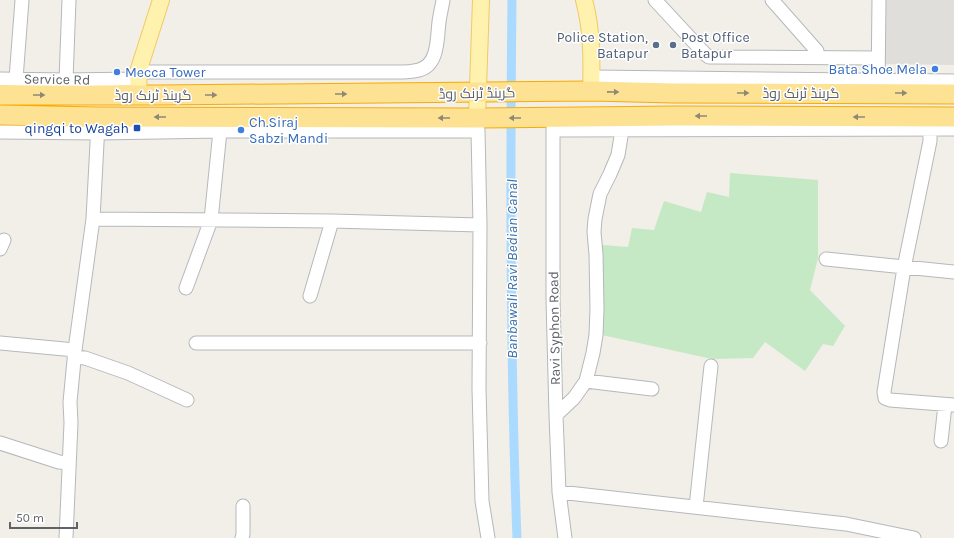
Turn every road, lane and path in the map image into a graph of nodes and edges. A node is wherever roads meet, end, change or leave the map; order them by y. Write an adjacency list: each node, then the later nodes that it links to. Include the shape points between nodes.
1 (22, 0): 13 (street)
2 (69, 0): 14 (street)
3 (161, 0): 16 (main road)
4 (443, 0): 16 (street, Service Rd, via 437,48 428,65 420,70)
5 (481, 0): 19 (main road)
6 (584, 0): 17 (main road, via 590,34)
7 (655, 0): 10 (street, via 709,57)
8 (772, 0): 10 (street, via 817,51)
9 (879, 0): 11 (street)
10 (817, 58): 11 (street)
11 (878, 58): 18 (street)
12 (0, 78): 13 (street, Service Rd)
13 (16, 79): 14 (street, Service Rd)
14 (66, 80): 16 (street, Service Rd)
15 (954, 81): 18 (street)
16 (138, 82): 19 (highway, گرینڈ ٹرنک روڈ, one-way to 19); 22 (highway, گرینڈ ٹرنک روڈ, one-way to 16)
17 (592, 84): 18 (street); 19 (highway, گرینڈ ٹرنک روڈ, via 546,92); 20 (highway, گرینڈ ٹرنک روڈ, one-way to 20)
18 (878, 87): 20 (highway, گرینڈ ٹرنک روڈ, one-way to 18); 21 (highway, گرینڈ ٹرنک روڈ, one-way to 21)
19 (482, 92): 26 (main road)
20 (674, 93): 24 (highway)
21 (954, 94)
22 (0, 95)
23 (0, 115): 29 (highway, گرینڈ ٹرنک روڈ)
24 (675, 116): 25 (highway, گرینڈ ٹرنک روڈ, one-way to 24); 28 (highway, گرینڈ ٹرنک روڈ)
25 (954, 117)
26 (479, 122): 27 (highway, گرینڈ ٹرنک روڈ, one-way to 26); 29 (highway, گرینڈ ٹرنک روڈ, one-way to 29); 32 (street); 37 (street)
27 (551, 122): 28 (highway, گرینڈ ٹرنک روڈ); 52 (street, Ravi Syphon Road)
28 (622, 124): 30 (street); 48 (street, via 618,155 600,194 595,219 596,336)
29 (98, 125): 32 (street); 33 (street); 34 (street)
30 (930, 129): 31 (street); 39 (street, via 930,141)
31 (954, 129)
32 (220, 131): 35 (street)
33 (0, 132)
34 (94, 219): 35 (street); 46 (street)
35 (210, 220): 36 (street); 41 (street)
36 (332, 220): 37 (street); 42 (street)
37 (480, 225): 45 (street)
38 (826, 259): 39 (street)
39 (904, 268): 40 (street); 51 (street, via 884,392 886,398)
40 (954, 272)
41 (186, 288)
42 (310, 296)
43 (0, 343): 46 (street)
44 (196, 343): 45 (street)
45 (480, 343): 61 (street, via 482,501)
46 (75, 354): 50 (street, via 128,373); 55 (street, via 70,402)
47 (711, 366): 58 (street)
48 (586, 381): 49 (street); 52 (street, via 574,398)
49 (652, 389)
50 (187, 400)
51 (950, 405): 53 (street)
52 (556, 415): 56 (street, Ravi Syphon Road)
53 (941, 441)
54 (0, 443): 55 (street)
55 (69, 463): 59 (street)
56 (559, 492): 58 (street); 62 (street, Ravi Syphon Road)
57 (243, 506): 60 (street)
58 (696, 507): 63 (street, via 846,524)
59 (66, 538)
60 (242, 538)
61 (488, 538)
62 (565, 538)
63 (914, 538)

